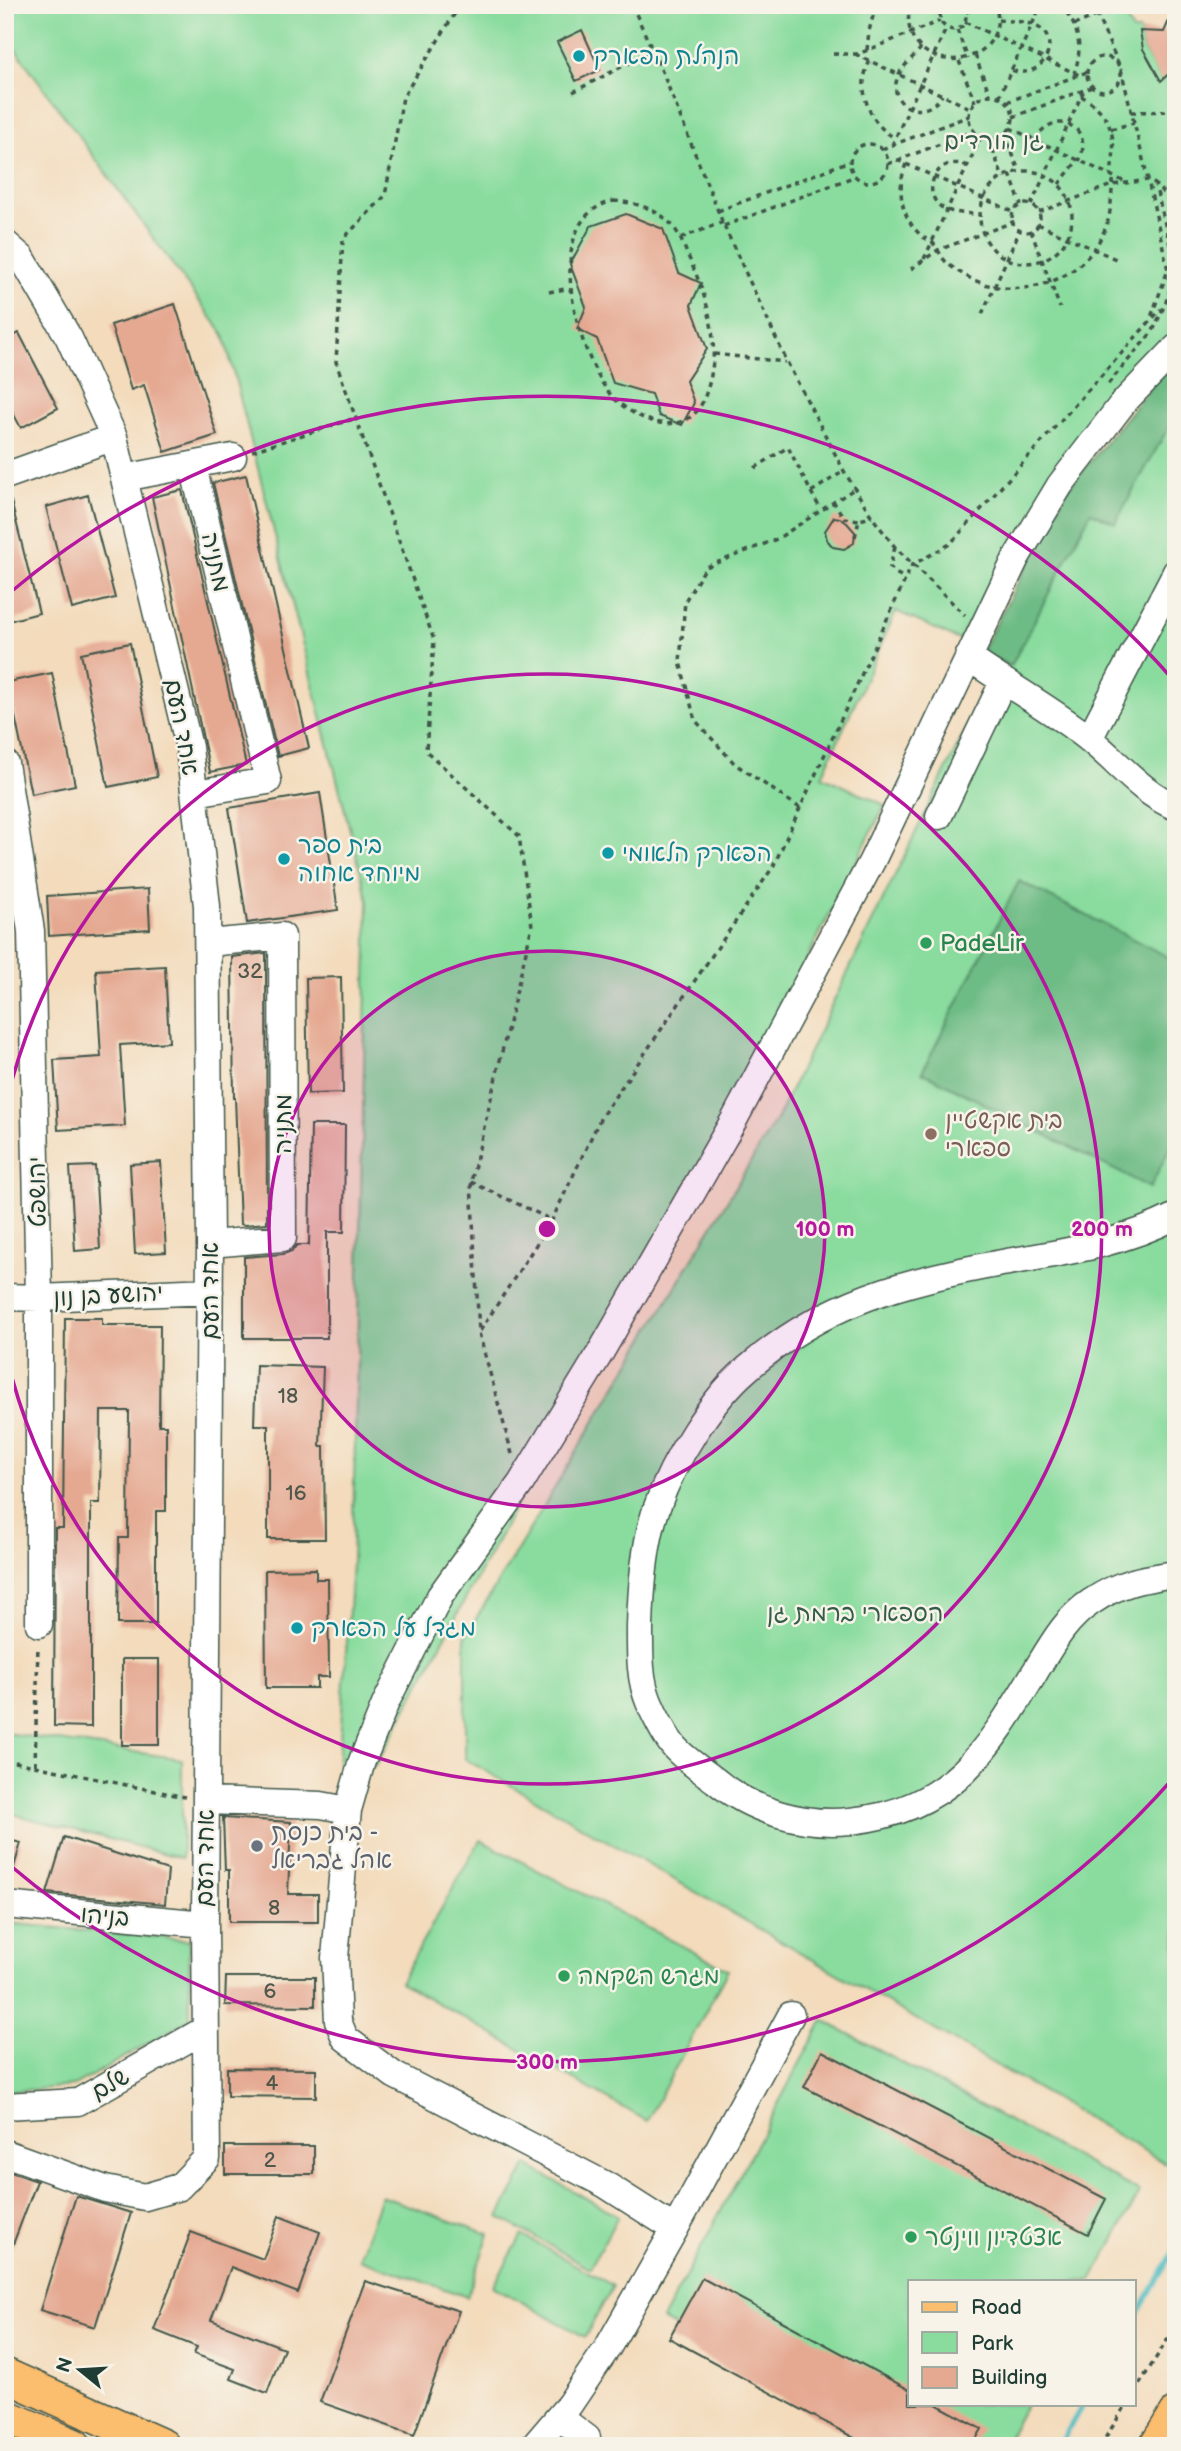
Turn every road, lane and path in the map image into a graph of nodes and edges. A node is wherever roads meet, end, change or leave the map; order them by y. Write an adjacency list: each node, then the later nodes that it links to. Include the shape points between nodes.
1 (460, 5): 127 (path, via 403,97 385,196 343,239 336,362)
2 (632, 5): 27 (path)
3 (876, 5): 28 (path)
4 (910, 5): 23 (path)
5 (929, 5): 13 (path)
6 (945, 5): 13 (path)
7 (961, 5): 14 (path)
8 (984, 5): 14 (path)
9 (996, 5): 16 (path)
10 (1041, 5): 19 (path)
11 (1061, 5): 20 (path)
12 (1092, 5): 15 (path)
13 (940, 11): 17 (path)
14 (966, 12): 18 (path)
15 (1098, 15): 20 (path); 37 (path)
16 (998, 20): 19 (path); 24 (path)
17 (940, 21): 21 (path); 23 (path)
18 (965, 22): 22 (path); 24 (path)
19 (1032, 24): 26 (path); 34 (path, via 1048,39)
20 (1074, 25): 40 (path, via 1079,48)
21 (946, 29): 22 (path); 32 (path)
22 (957, 30): 33 (path)
23 (911, 32): 25 (path); 28 (path)
24 (994, 35): 26 (path); 31 (path)
25 (922, 48): 32 (path); 41 (path)
26 (1021, 48): 34 (path); 38 (path)
27 (654, 50): 45 (path); 94 (path)
28 (867, 50): 30 (path)
29 (833, 54): 30 (path)
30 (855, 54): 35 (path)
31 (975, 55): 33 (path); 47 (path)
32 (933, 57): 36 (path); 42 (path)
33 (968, 59): 36 (path)
34 (1046, 59): 38 (path, via 1027,72); 40 (path)
35 (870, 61): 41 (path); 65 (path, via 864,78 866,102 878,124)
36 (959, 61): 50 (path)
37 (1121, 69): 39 (path, via 1115,60 1100,57); 43 (path, via 1121,80 1114,89 1103,92); 55 (path)
38 (1011, 70): 49 (path)
39 (1087, 72): 40 (path); 43 (path)
40 (1076, 74): 51 (path)
41 (898, 75): 42 (path); 52 (path, via 896,89)
42 (920, 85): 46 (path); 52 (path)
43 (1092, 87): 44 (path)
44 (1084, 90): 48 (path); 57 (path)
45 (573, 92)
46 (942, 95): 52 (path, via 927,109); 53 (path)
47 (990, 95): 49 (path); 50 (path)
48 (1081, 96): 59 (path); 61 (path, via 1101,112)
49 (999, 97): 51 (path)
50 (975, 102): 53 (path)
51 (1007, 102): 57 (path)
52 (909, 108): 65 (path)
53 (971, 109): 56 (path)
54 (1176, 111): 55 (path)
55 (1131, 112): 58 (path)
56 (969, 116): 62 (path); 68 (path)
57 (1013, 117): 60 (path)
58 (1134, 123): 61 (path); 84 (path)
59 (1068, 124): 67 (path, via 1050,124); 70 (path); 72 (path, via 1082,137)
60 (1010, 128): 63 (path); 67 (path)
61 (1111, 129): 81 (path, via 1115,147)
62 (974, 131): 64 (path); 71 (path)
63 (1005, 134): 66 (path); 77 (path)
64 (981, 137): 66 (path); 76 (path)
65 (895, 138): 68 (path)
66 (988, 139): 83 (path)
67 (1035, 140): 70 (path)
68 (892, 145): 69 (path)
69 (881, 149): 73 (path, via 864,145); 74 (path)
70 (1057, 150): 72 (path); 79 (path)
71 (897, 160): 74 (path); 75 (path)
72 (1079, 160): 81 (path); 86 (path)
73 (850, 161): 80 (path); 94 (path)
74 (888, 164): 80 (path, via 876,180)
75 (906, 164): 82 (path); 108 (path, via 901,182 903,207 914,228)
76 (968, 166): 82 (path, via 947,164); 88 (path)
77 (1019, 171): 78 (path); 79 (path)
78 (1010, 174): 83 (path); 91 (path)
79 (1045, 175): 86 (path); 92 (path)
80 (856, 176): 100 (path)
81 (1112, 176): 85 (path); 87 (path)
82 (934, 177): 88 (path); 95 (path, via 933,194)
83 (1003, 178): 89 (path)
84 (1148, 180): 85 (path); 93 (path); 123 (path, via 1168,270)
85 (1125, 182): 87 (path)
86 (1059, 184): 90 (path)
87 (1112, 185): 90 (path); 109 (path, via 1110,216)
88 (958, 187): 89 (path); 95 (path)
89 (985, 199): 96 (path); 98 (path)
90 (1070, 201): 97 (path); 105 (path, via 1073,215)
91 (1021, 205): 92 (path); 96 (path)
92 (1031, 205): 97 (path)
93 (1176, 206)
94 (718, 211): 100 (path)
95 (947, 211): 98 (path); 108 (path)
96 (1014, 212): 99 (path)
97 (1039, 212): 101 (path)
98 (981, 215): 104 (path)
99 (1013, 222): 102 (path); 104 (path)
100 (723, 224): 106 (path); 126 (path)
101 (1038, 224): 103 (path); 105 (path)
102 (1020, 230): 103 (path); 112 (path)
103 (1031, 231): 114 (path)
104 (983, 233): 110 (path); 112 (path)
105 (1067, 237): 109 (path); 114 (path, via 1055,254)
106 (681, 238): 118 (path, via 667,220 638,205 601,204 587,214 578,232 570,256); 125 (path, via 710,314)
107 (5, 243): 128 (street, אחד העם, via 22,258 69,338)
108 (933, 243): 110 (path); 111 (path)
109 (1094, 249): 113 (path); 116 (path, via 1072,271)
110 (938, 250): 111 (path); 117 (path, via 959,272)
111 (924, 259): 115 (path)
112 (1007, 259): 114 (path); 117 (path)
113 (1118, 260)
114 (1042, 261): 116 (path)
115 (911, 270)
116 (1050, 283): 117 (path, via 1024,289); 121 (path)
117 (994, 287): 122 (path)
118 (570, 290): 119 (path); 125 (path, via 586,348 608,392 646,418 675,425 697,414)
119 (549, 292)
120 (1176, 293): 123 (path)
121 (1060, 308)
122 (982, 314)
123 (1149, 325): 143 (path, via 950,544)
124 (1176, 348): 146 (street, via 1123,403 1060,485 1016,558)
125 (714, 354): 126 (path)
126 (786, 362): 132 (path)
127 (356, 418): 129 (path); 155 (path, via 434,640 426,751 519,836 521,848 532,926)
128 (114, 437): 133 (street); 134 (street, אחד העם)
129 (233, 457): 130 (street)
130 (194, 466): 134 (street); 150 (street, מתניה, via 268,781)
131 (755, 468): 136 (path, via 788,447)
132 (844, 471): 135 (path); 136 (path)
133 (5, 476)
134 (124, 478): 150 (street, אחד העם, via 190,747)
135 (854, 489): 137 (path); 139 (path)
136 (811, 492): 138 (path)
137 (833, 500): 138 (path); 140 (path, via 842,518)
138 (821, 509): 152 (path, via 777,539 706,567 685,601 680,662 695,720 735,764)
139 (872, 517): 140 (path); 142 (path)
140 (859, 520): 141 (path)
141 (855, 537)
142 (895, 547): 143 (path); 145 (path, via 890,567)
143 (912, 565): 145 (path); 146 (path, via 973,624)
144 (1176, 572): 148 (street)
145 (906, 578): 152 (path)
146 (968, 657): 147 (street); 163 (street, via 872,861 740,1108)
147 (1003, 682): 148 (street); 153 (street)
148 (1089, 739): 151 (street, via 1154,798)
149 (5, 763): 161 (street, יהושפט, via 31,931)
150 (195, 793): 154 (street, אחד העם)
151 (1176, 807)
152 (801, 808): 157 (path, via 773,867 601,1117)
153 (939, 816)
154 (208, 943): 158 (street, אחד העם); 158 (street, מתניה, via 282,936 283,1238)
155 (471, 1182): 157 (path); 162 (path)
156 (1176, 1216): 164 (street, via 1088,1249 897,1286 817,1318 746,1369 687,1444 656,1508 645,1564 640,1663 648,1700 675,1748 732,1795 797,1820 849,1821 923,1803 952,1783 988,1746 1060,1629 1090,1602 1132,1580)
157 (552, 1220): 162 (path)
158 (210, 1244): 159 (street, אחד העם)
159 (210, 1291): 161 (street, יהושע בן נון); 168 (street, אחד העם)
160 (5, 1297): 161 (street, יהושע בן נון)
161 (39, 1298): 165 (street, יהושפט)
162 (479, 1333): 163 (path)
163 (521, 1483): 169 (street, via 440,1596 386,1702)
164 (1176, 1574)
165 (39, 1624): 167 (path)
166 (5, 1760): 167 (path)
167 (35, 1765): 168 (path)
168 (206, 1801): 169 (street); 171 (street, אחד העם)
169 (348, 1810): 176 (street, via 335,1958 338,2021 345,2038 394,2075 606,2185)
170 (5, 1905): 171 (street, בניהו)
171 (205, 1924): 173 (street, אחד העם)
172 (791, 2015): 176 (street)
173 (204, 2030): 174 (street, שלם, via 78,2102); 175 (street, אחד העם, via 207,2158 179,2187 145,2197 105,2189)
174 (5, 2106)
175 (5, 2154)
176 (675, 2229): 183 (street, via 608,2347)
177 (1176, 2326): 179 (path)
178 (5, 2375): 186 (main road)
179 (1136, 2390)
180 (1126, 2406): 188 (path)
181 (1176, 2414): 189 (main road)
182 (5, 2416): 185 (main road)
183 (559, 2417): 184 (street); 187 (street)
184 (587, 2438)
185 (75, 2446)
186 (163, 2446)
187 (534, 2446)
188 (1100, 2446)
189 (1156, 2446)

